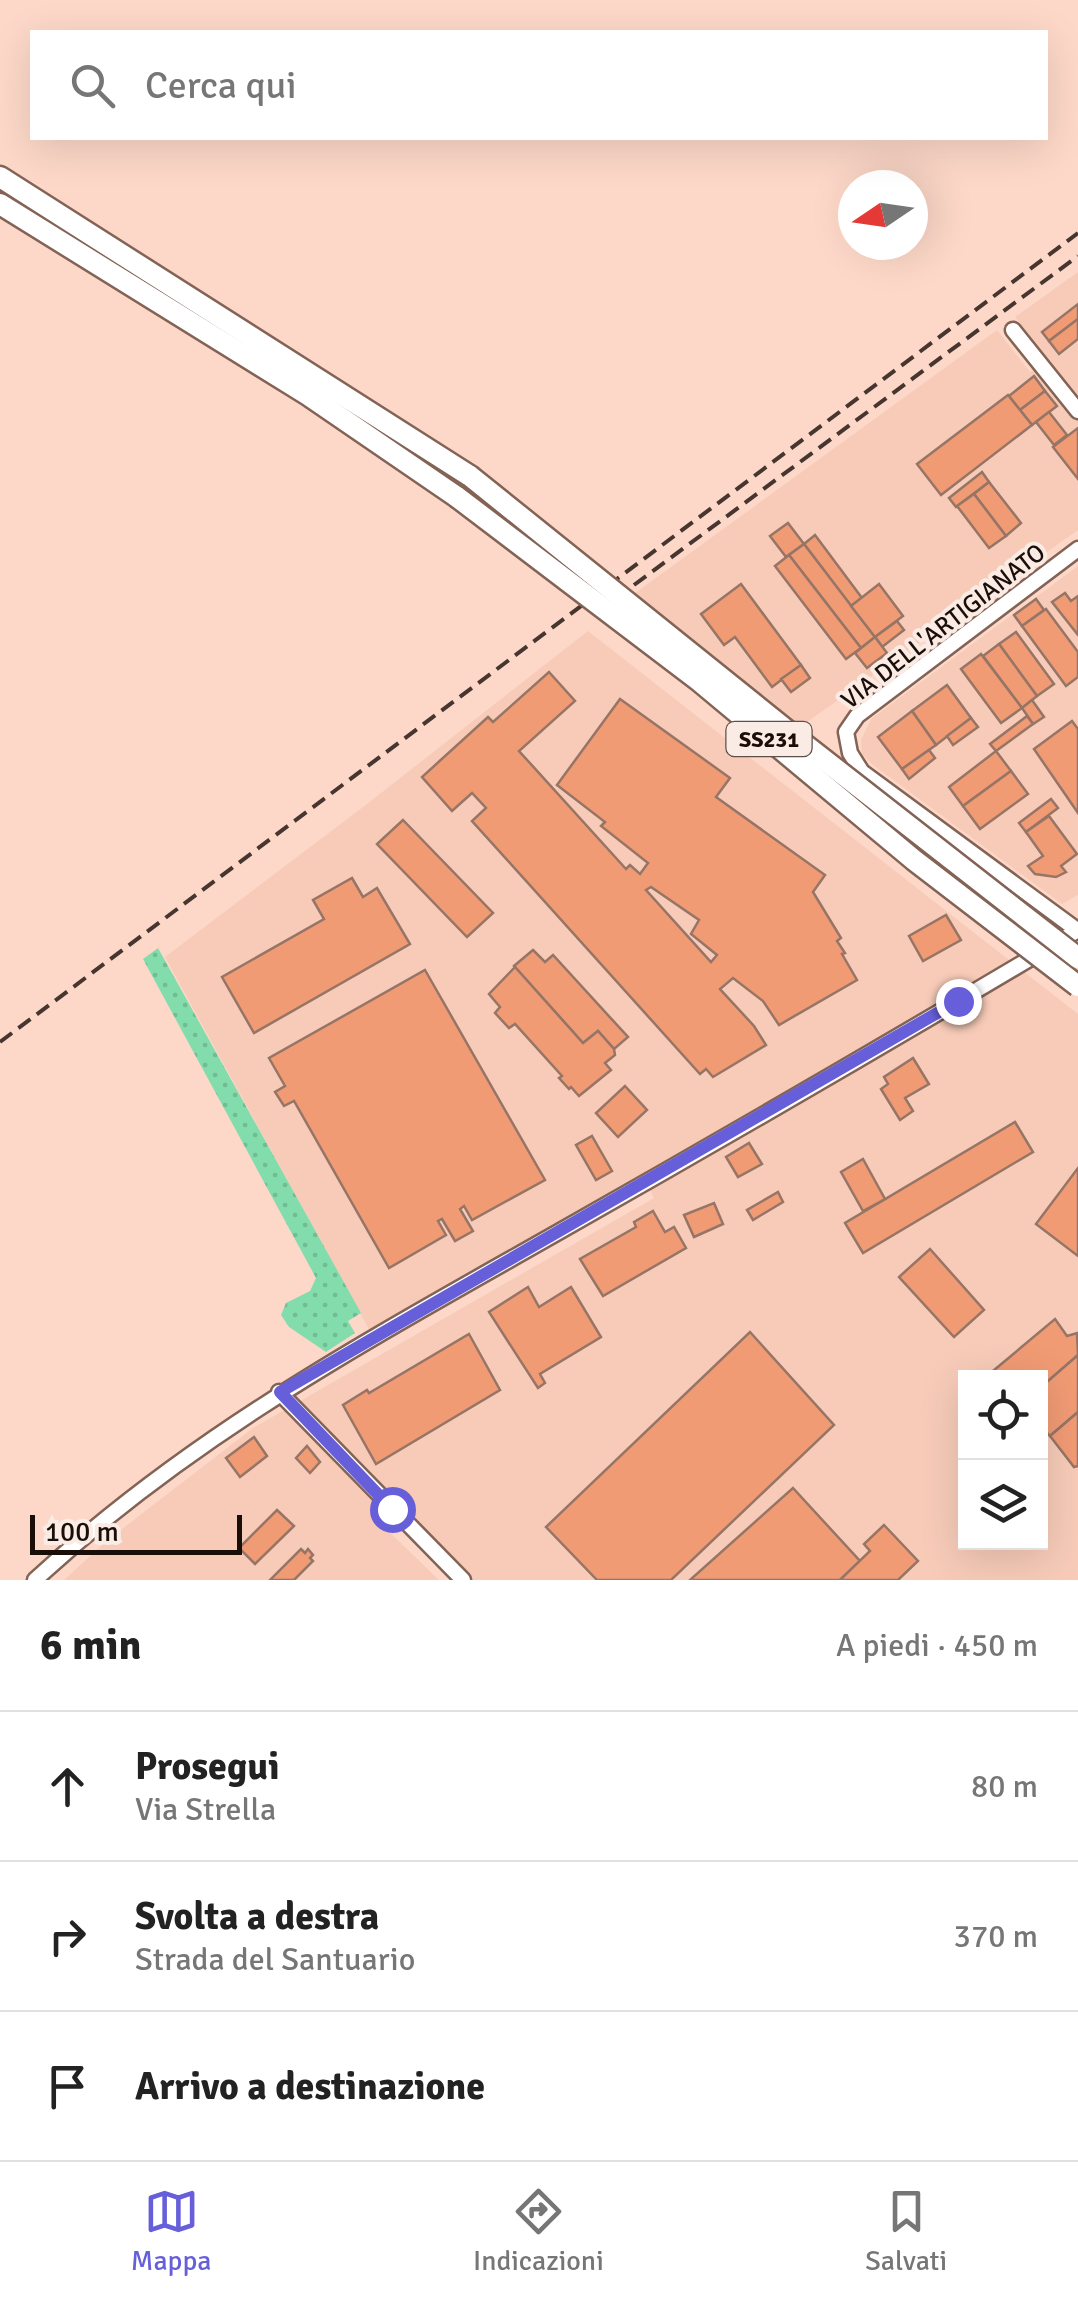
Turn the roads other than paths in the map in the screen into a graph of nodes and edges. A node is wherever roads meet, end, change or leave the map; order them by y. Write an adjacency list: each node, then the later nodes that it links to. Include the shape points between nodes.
1 (0, 178): 7 (highway, SS231, bridge, via 470,476)
2 (0, 204): 8 (highway, SS231, bridge, via 457,496)
3 (1013, 330): 4 (street)
4 (1078, 412)
5 (1078, 549): 6 (street, VIA DELL'ARTIGIANATO, via 857,716 846,732 862,772)
6 (1078, 930): 9 (street)
7 (1078, 958)
8 (1078, 986)
9 (280, 1392): 10 (street, via 141,1489); 11 (street)
10 (35, 1580)
11 (463, 1580)

